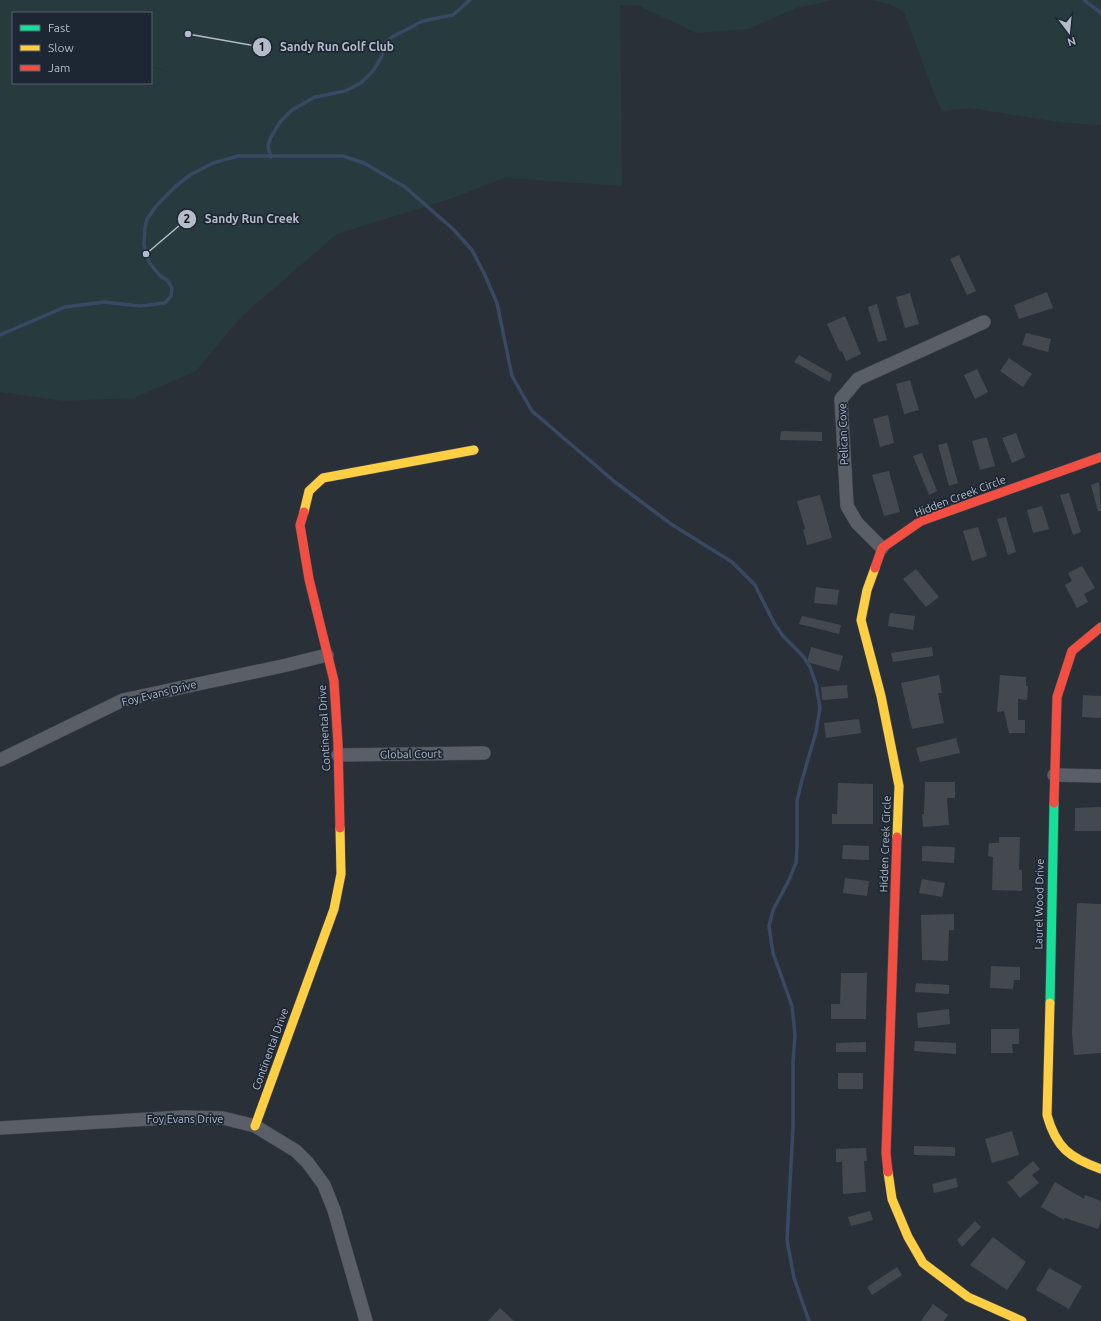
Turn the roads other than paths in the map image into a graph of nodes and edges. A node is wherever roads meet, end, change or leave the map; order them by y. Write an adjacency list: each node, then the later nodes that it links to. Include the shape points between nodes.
1 (984, 322): 4 (street, Pelican Cove, via 858,379 841,399 847,506 857,523)
2 (474, 450): 6 (street, Continental Drive, via 323,478 309,491 300,525 309,579)
3 (1101, 457): 4 (street, Hidden Creek Circle, via 921,521)
4 (882, 548): 16 (street, Hidden Creek Circle, via 867,590 862,620 881,696 898,786 886,1154 892,1199 908,1237 923,1263 968,1297)
5 (1101, 627): 10 (street, Laurel Wood Drive, via 1072,651 1057,697)
6 (327, 655): 8 (street, Continental Drive, via 334,681); 9 (street, Foy Evans Drive, via 123,700)
7 (484, 753): 8 (street, Global Court)
8 (338, 755): 12 (street, Continental Drive, via 342,874 334,909)
9 (0, 760)
10 (1054, 775): 11 (street); 14 (street, Laurel Wood Drive, via 1047,1115 1051,1132 1067,1155 1083,1164)
11 (1101, 776)
12 (255, 1126): 13 (street, Foy Evans Drive, via 223,1118 183,1117); 15 (street, Foy Evans Drive, via 296,1151 308,1162 324,1185 334,1210)
13 (0, 1128)
14 (1101, 1169)
15 (366, 1321)
16 (1022, 1321)

